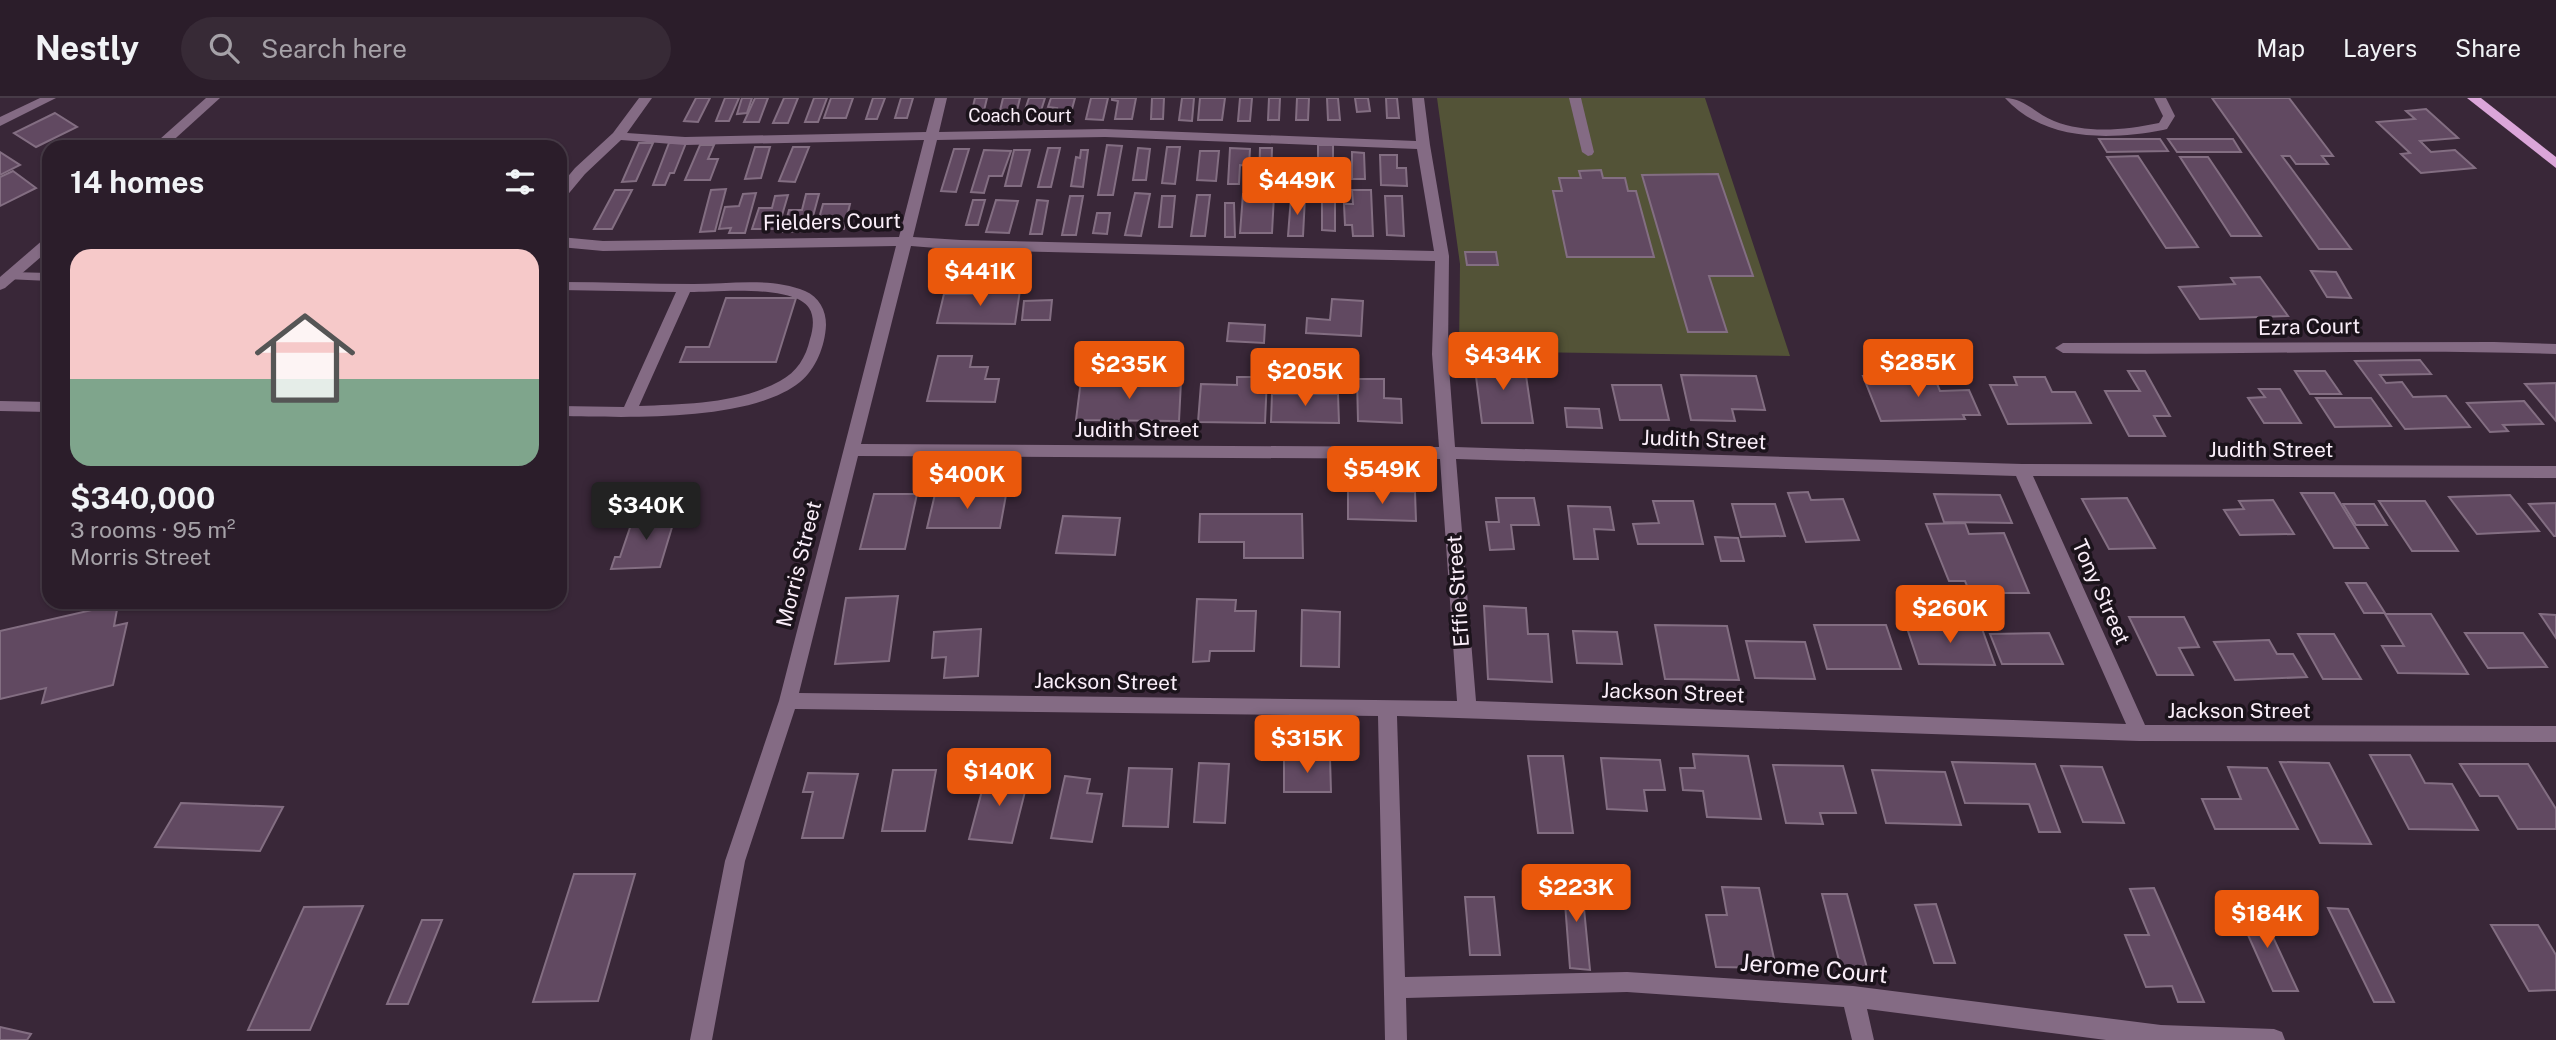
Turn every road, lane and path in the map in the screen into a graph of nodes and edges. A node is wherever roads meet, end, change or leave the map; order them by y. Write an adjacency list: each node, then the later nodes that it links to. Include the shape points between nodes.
1 (50, 98): 10 (street)
2 (214, 98): 13 (street)
3 (646, 98): 12 (street)
4 (941, 98): 11 (street, Morris Street)
5 (1418, 98): 14 (street, Effie Street)
6 (1576, 98): 15 (lane)
7 (2011, 98): 8 (lane, via 2058,127 2141,131 2163,126 2169,116)
8 (2160, 98)
9 (2473, 98): 16 (main road)
10 (0, 122)
11 (933, 134): 12 (street, Coach Court, via 685,141); 14 (street, Coach Court, via 1105,133); 18 (street, Morris Street)
12 (618, 136): 17 (street)
13 (166, 140)
14 (1423, 145): 21 (street, Effie Street)
15 (1587, 152)
16 (2556, 164)
17 (567, 187)
18 (906, 241): 19 (street, Fielders Court, via 603,246); 21 (street, Fielders Court); 32 (street, Morris Street)
19 (567, 243)
20 (42, 248): 23 (street)
21 (1441, 256): 33 (street, Effie Street, via 1440,354)
22 (42, 278): 23 (lane)
23 (5, 281)
24 (567, 286): 25 (lane)
25 (685, 288): 31 (lane); 31 (lane, via 781,290 810,299 820,322 808,365 785,385 754,396 676,410)
26 (2063, 348): 27 (street, Ezra Court)
27 (2556, 349)
28 (0, 406): 29 (lane)
29 (42, 407)
30 (567, 411): 31 (lane)
31 (629, 412)
32 (851, 450): 33 (street, Judith Street); 36 (street, Morris Street)
33 (1448, 453): 34 (street, Judith Street); 38 (street, Effie Street)
34 (2022, 470): 35 (street, Judith Street); 39 (street, Tony Street)
35 (2556, 472)
36 (788, 701): 37 (street, Jackson Street); 44 (street, Morris Street, via 736,860)
37 (1387, 709): 38 (street, Jackson Street); 41 (street)
38 (1467, 709): 39 (street, Jackson Street)
39 (2139, 733): 40 (street, Jackson Street)
40 (2556, 734)
41 (1395, 988): 42 (street, Jerome Court, via 1627,982); 45 (street)
42 (1853, 997): 43 (street, Jerome Court, via 2161,1036); 46 (street)
43 (2227, 1038): 47 (street, Jerome Court)
44 (701, 1040)
45 (1396, 1040)
46 (1863, 1040)
47 (2274, 1040)

